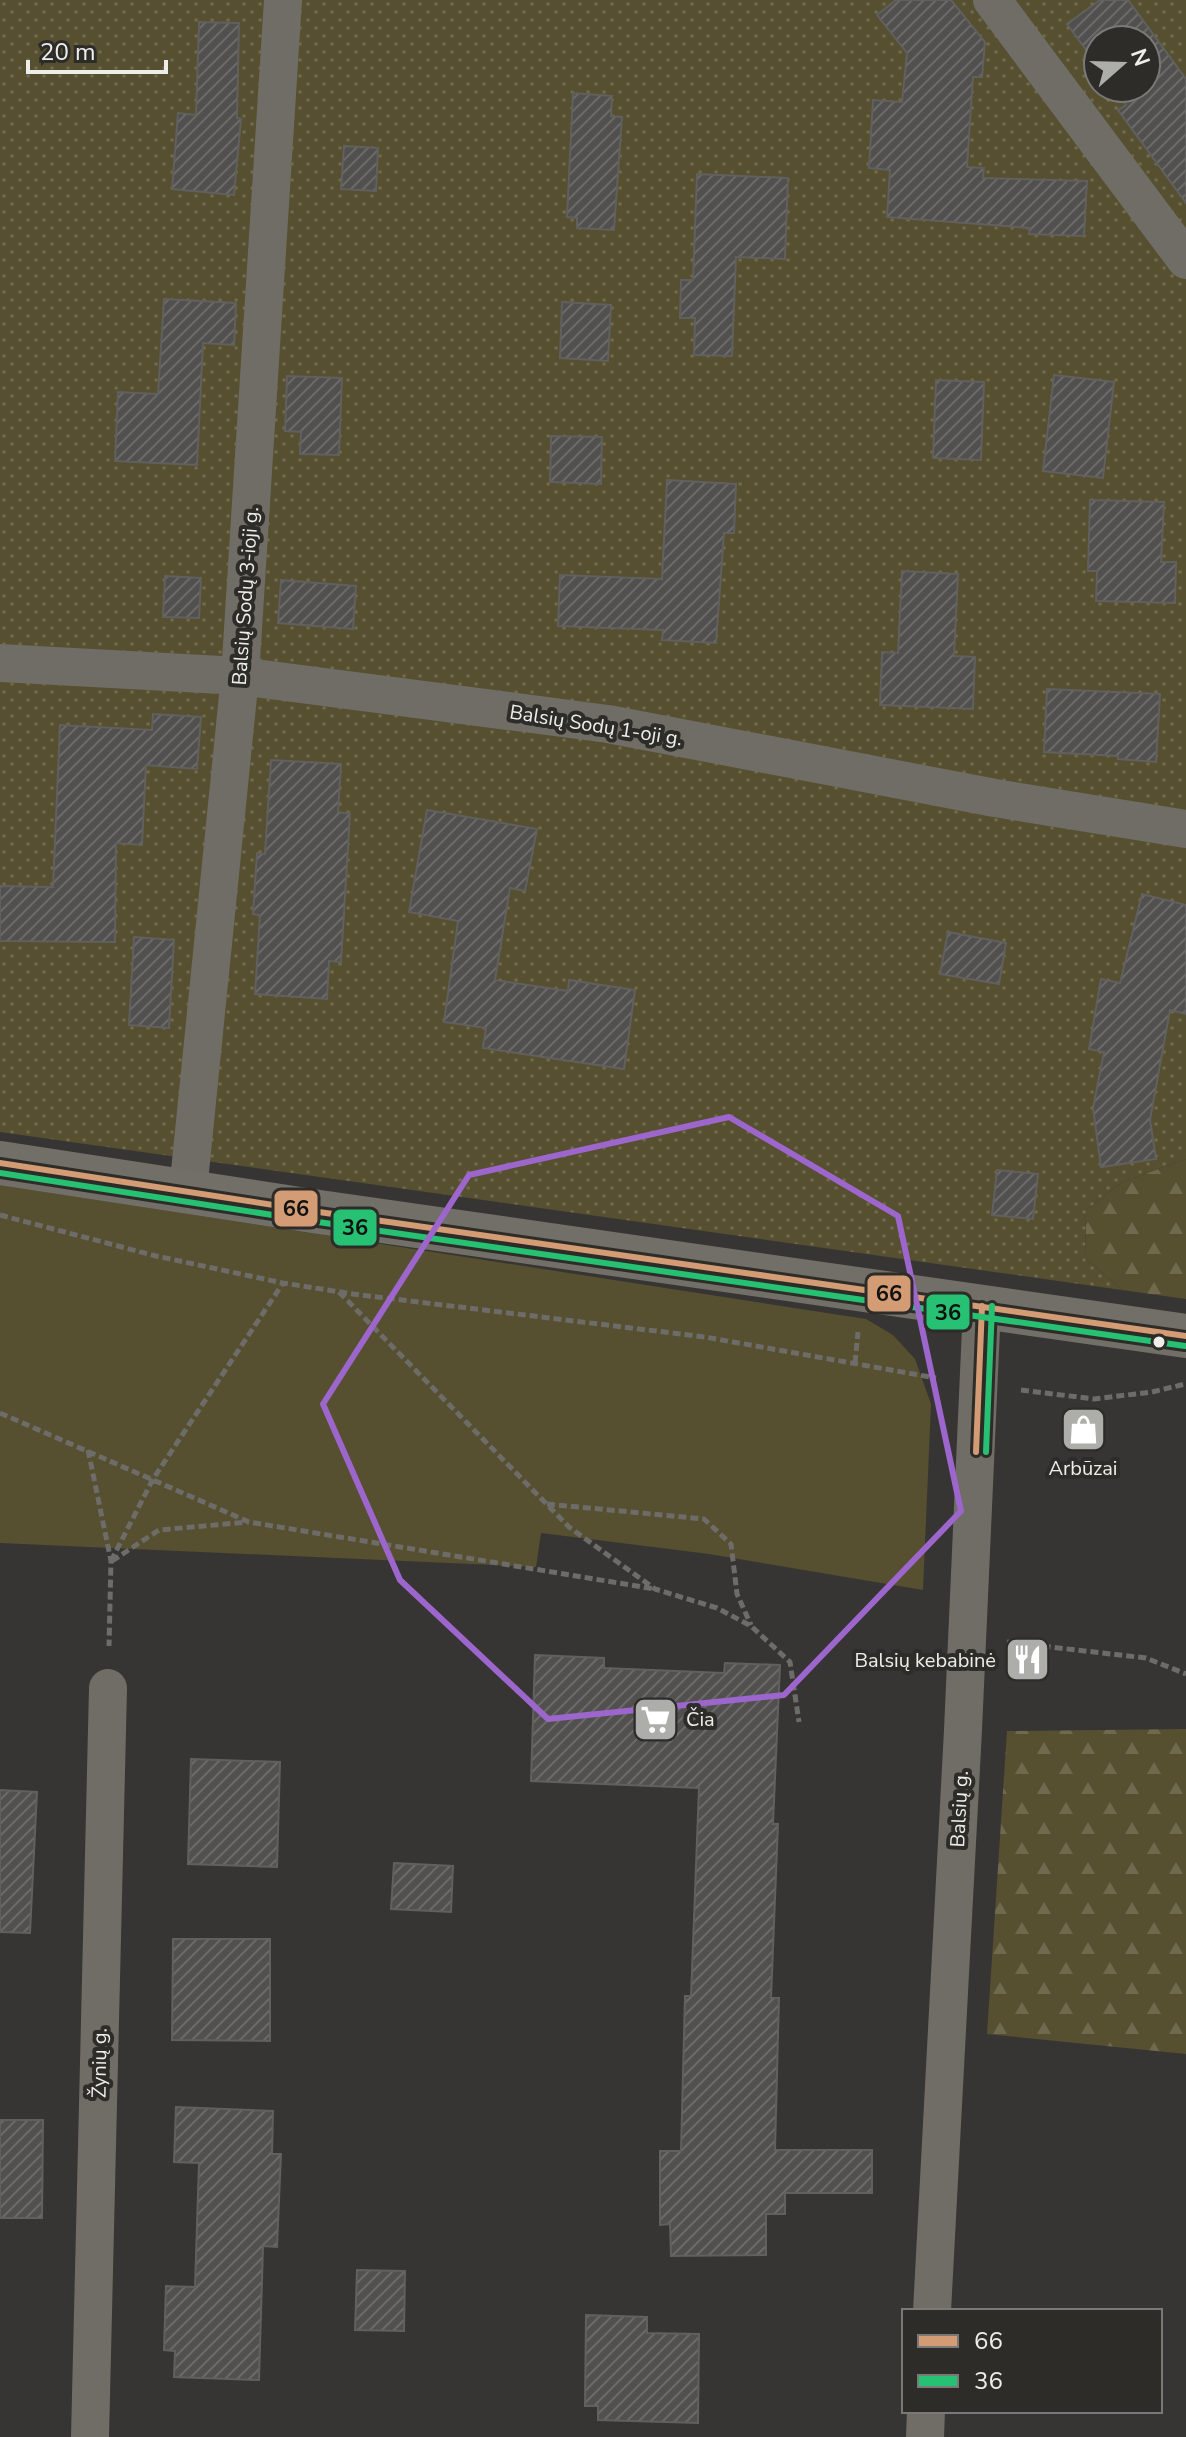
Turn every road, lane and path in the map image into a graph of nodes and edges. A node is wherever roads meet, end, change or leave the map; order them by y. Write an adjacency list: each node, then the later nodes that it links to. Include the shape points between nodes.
1 (283, 0): 5 (street, Balsių Sodų 3-ioji g.)
2 (992, 0): 3 (street)
3 (1186, 260)
4 (0, 663): 5 (street, Balsių Sodų 1-oji g.)
5 (240, 676): 6 (street, Balsių Sodų 1-oji g., via 608,724); 8 (street, Balsių Sodų 3-ioji g.)
6 (1186, 829)
7 (0, 1163): 8 (main road)
8 (188, 1191): 12 (main road)
9 (0, 1215): 10 (path)
10 (283, 1283): 11 (path); 18 (path)
11 (339, 1292): 15 (path, via 705,1337); 19 (path)
12 (982, 1306): 13 (main road); 15 (street, Balsių g.)
13 (1186, 1336)
14 (1186, 1384): 15 (path, via 1094,1399)
15 (979, 1385): 24 (street, Balsių g.)
16 (0, 1413): 17 (path)
17 (88, 1449): 18 (path); 21 (path)
18 (153, 1479): 20 (path); 21 (path)
19 (546, 1504): 22 (path); 23 (path, via 704,1519 731,1544 737,1594)
20 (249, 1522): 21 (path, via 159,1530); 22 (path)
21 (111, 1561): 26 (path)
22 (655, 1589): 23 (path, via 717,1608)
23 (751, 1626): 27 (path, via 790,1662)
24 (968, 1638): 25 (path, via 1146,1658); 28 (street, Balsių g.)
25 (1186, 1674)
26 (108, 1688): 30 (street, Žynių g.)
27 (799, 1722)
28 (932, 2309)
29 (926, 2413): 31 (street)
30 (90, 2437)
31 (925, 2437)

